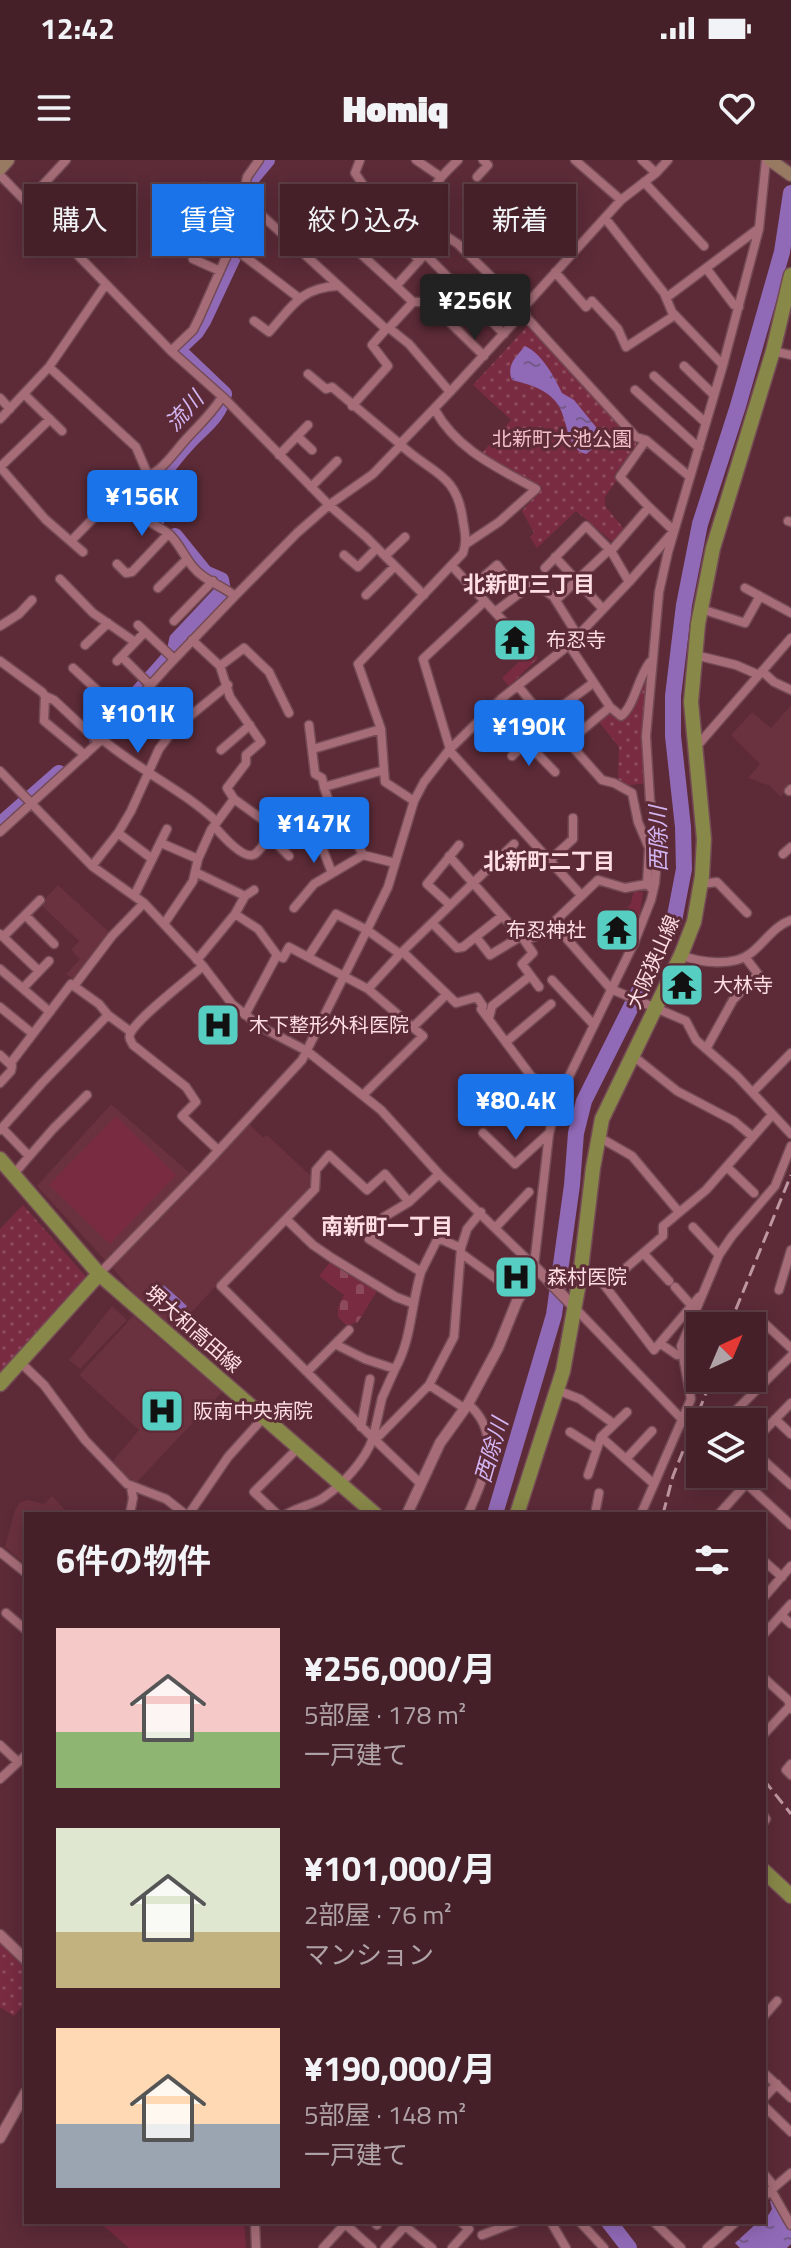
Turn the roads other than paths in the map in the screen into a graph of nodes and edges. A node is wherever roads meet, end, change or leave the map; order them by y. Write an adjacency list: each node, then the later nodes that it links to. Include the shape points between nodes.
1 (8, 160): 12 (main road)
2 (66, 160): 19 (street)
3 (259, 160): 20 (street)
4 (360, 160): 21 (street, via 355,173)
5 (416, 160): 16 (street)
6 (458, 160): 16 (street)
7 (483, 160): 17 (street, via 488,165)
8 (575, 160): 24 (street)
9 (642, 160): 13 (street)
10 (668, 160): 13 (street)
11 (769, 160): 15 (main road); 27 (street)
12 (0, 169)
13 (656, 173): 18 (street)
14 (0, 175): 23 (street)
15 (791, 175)
16 (441, 177): 22 (street)
17 (477, 177)
18 (644, 182): 24 (street); 29 (street)
19 (44, 184)
20 (247, 184)
21 (363, 184)
22 (436, 184)
23 (24, 199)
24 (621, 200): 26 (street)
25 (264, 217): 41 (street)
26 (605, 218): 38 (street); 44 (street)
27 (759, 229): 36 (street); 46 (street)
28 (448, 237): 47 (street)
29 (704, 246)
30 (79, 256): 40 (street)
31 (228, 256): 37 (street)
32 (246, 256): 43 (street)
33 (363, 256): 42 (street)
34 (422, 258): 42 (street); 51 (street)
35 (193, 259): 37 (street)
36 (706, 268): 44 (street); 46 (street)
37 (220, 271): 52 (street, via 193,330)
38 (555, 272): 47 (street); 48 (street, via 586,307 592,301 618,329 626,347)
39 (791, 275): 53 (main road, 大阪狭山線)
40 (106, 284): 52 (street); 58 (street)
41 (337, 286): 43 (street, via 310,290); 50 (street)
42 (396, 286): 45 (street)
43 (299, 298): 49 (street, via 269,332)
44 (666, 298): 48 (street)
45 (413, 302): 50 (street); 55 (street, via 429,302)
46 (739, 307): 56 (street)
47 (523, 308): 51 (street); 76 (street, via 636,437)
48 (675, 315): 56 (street)
49 (254, 321)
50 (387, 328): 62 (street, via 409,344); 67 (street, via 372,345 388,366)
51 (504, 334): 55 (street)
52 (171, 351): 66 (street)
53 (773, 351): 54 (street); 121 (main road, 大阪狭山線, via 713,548)
54 (791, 355)
55 (484, 356): 62 (street)
56 (723, 365): 64 (street)
57 (684, 366): 64 (street)
58 (49, 367): 63 (street); 83 (street, via 136,447)
59 (308, 374): 67 (street)
60 (654, 376): 72 (street)
61 (635, 390): 78 (street)
62 (450, 392): 69 (street)
63 (24, 394): 68 (street); 71 (street)
64 (714, 395): 72 (street)
65 (0, 398): 68 (street)
66 (224, 398): 80 (street); 83 (street)
67 (352, 406): 77 (street)
68 (10, 409): 70 (street)
69 (435, 410): 77 (street); 93 (street, via 456,438 484,461 536,489)
70 (0, 419)
71 (50, 419): 74 (street); 82 (street)
72 (706, 423): 78 (street)
73 (308, 425): 75 (street)
74 (62, 431)
75 (297, 436): 79 (street); 80 (street)
76 (646, 440): 84 (street); 88 (street, via 620,477)
77 (400, 445): 87 (street, via 373,474); 93 (street, via 457,491)
78 (699, 448): 84 (street)
79 (312, 450)
80 (279, 455): 85 (street)
81 (337, 461): 85 (street)
82 (0, 467): 96 (street, via 45,519)
83 (148, 475): 86 (street, via 134,486)
84 (690, 477): 89 (street)
85 (311, 487): 87 (street)
86 (131, 498): 90 (street, via 138,516); 92 (street, via 115,496)
87 (329, 505): 94 (street); 112 (street)
88 (649, 507): 89 (street); 95 (street)
89 (674, 531): 108 (street); 137 (street, via 659,592)
90 (168, 534): 100 (street); 101 (street, via 132,572)
91 (405, 537): 98 (street)
92 (73, 539)
93 (466, 544): 103 (street)
94 (377, 548): 97 (street, via 358,567); 98 (street)
95 (610, 551): 99 (street, via 586,526); 106 (street); 108 (street)
96 (83, 552)
97 (344, 555)
98 (385, 556): 102 (street)
99 (555, 557): 104 (street); 106 (street)
100 (186, 560): 107 (street); 110 (street)
101 (117, 564)
102 (395, 566): 114 (street); 115 (street)
103 (452, 566): 109 (street); 115 (street)
104 (545, 568)
105 (60, 579): 125 (street)
106 (577, 580): 117 (street); 120 (street)
107 (216, 582): 112 (street); 124 (street)
108 (629, 582): 120 (street)
109 (472, 587): 113 (street, via 497,565); 119 (street)
110 (158, 588)
111 (745, 588): 116 (street)
112 (232, 594): 130 (street)
113 (519, 594): 117 (street, via 529,586); 122 (street)
114 (366, 595)
115 (424, 595): 153 (street, via 358,664)
116 (760, 596): 121 (street, via 745,623); 123 (street)
117 (554, 597): 128 (street)
118 (32, 600): 127 (street)
119 (485, 601): 122 (street); 159 (street, via 423,659)
120 (603, 609): 128 (street)
121 (701, 609): 134 (main road, 大阪狭山線)
122 (495, 612): 126 (street)
123 (791, 613)
124 (174, 621)
125 (108, 623): 131 (street); 132 (street)
126 (506, 624)
127 (0, 626)
128 (578, 636): 133 (street)
129 (791, 638): 140 (street)
130 (192, 640): 135 (street); 138 (street)
131 (135, 642): 135 (street, via 142,628); 141 (street, via 120,659)
132 (85, 645)
133 (569, 645): 142 (street); 144 (street)
134 (695, 655): 140 (street); 156 (main road, 大阪狭山線, via 691,702)
135 (174, 659): 141 (street)
136 (0, 661): 146 (street)
137 (651, 661): 147 (street, via 628,711 621,716); 194 (street, via 646,736 650,800 659,836 657,873)
138 (220, 666): 143 (street); 149 (street, via 244,648 269,672)
139 (73, 668): 148 (street)
140 (760, 673): 145 (street); 156 (street)
141 (148, 683): 148 (street)
142 (593, 683): 147 (street); 150 (street)
143 (228, 685): 151 (street, via 230,697); 164 (street, via 174,729)
144 (518, 686): 150 (street); 159 (street)
145 (791, 690)
146 (45, 696): 154 (street); 160 (street, via 44,721)
147 (610, 707): 194 (street, via 568,742 602,780 632,793 649,848)
148 (121, 712): 154 (street)
149 (289, 713)
150 (545, 719): 155 (street)
151 (250, 725): 158 (street); 167 (street, via 261,742 246,755 227,788)
152 (309, 725): 157 (street)
153 (381, 729): 157 (street); 162 (street)
154 (98, 739): 160 (street); 164 (street)
155 (526, 742): 161 (street); 165 (street)
156 (696, 747): 193 (main road, 大阪狭山線, via 704,839)
157 (313, 749): 166 (street, via 315,774)
158 (221, 750)
159 (449, 750): 168 (street); 187 (street)
160 (82, 752): 169 (street)
161 (512, 756)
162 (384, 770): 166 (street); 168 (street, via 385,782)
163 (0, 771): 169 (street)
164 (148, 771): 171 (street, via 196,803); 175 (street)
165 (555, 772)
166 (324, 787): 182 (street)
167 (234, 799): 171 (street); 176 (street, via 266,822)
168 (414, 801): 188 (street)
169 (31, 803): 174 (street); 189 (street)
170 (573, 818): 187 (street, via 573,839)
171 (215, 824): 176 (street, via 249,855); 186 (street)
172 (314, 827): 191 (street)
173 (167, 829): 177 (street)
174 (0, 832)
175 (118, 833): 185 (street); 189 (street)
176 (272, 833): 183 (street)
177 (161, 843): 185 (street); 186 (street)
178 (514, 844): 192 (street)
179 (459, 845): 184 (street)
180 (791, 847): 181 (street)
181 (783, 854)
182 (363, 855): 188 (street); 191 (street)
183 (289, 856)
184 (449, 856): 192 (street); 201 (street, via 427,884)
185 (151, 858): 197 (street)
186 (198, 859): 190 (street)
187 (550, 860): 196 (street)
188 (395, 863): 211 (street)
189 (92, 866): 197 (street)
190 (195, 872): 198 (street); 210 (street)
191 (332, 873): 202 (street, via 314,884)
192 (473, 883): 201 (street); 206 (street)
193 (701, 884): 203 (street, via 717,882); 218 (main road, 大阪狭山線)
194 (650, 887): 196 (street, via 625,888 598,880); 232 (street, via 643,922)
195 (254, 890): 198 (street)
196 (581, 895): 209 (street)
197 (134, 896): 200 (street)
198 (245, 896): 204 (street)
199 (40, 900): 205 (street)
200 (144, 903): 210 (street); 228 (street)
201 (450, 905): 208 (street)
202 (294, 908)
203 (747, 913)
204 (235, 914): 217 (street, via 258,929); 222 (street)
205 (25, 915): 212 (street); 215 (street)
206 (502, 916): 213 (street); 214 (street)
207 (791, 920): 220 (street)
208 (432, 923): 213 (street, via 457,948); 216 (street)
209 (553, 923): 214 (street, via 534,937); 232 (street)
210 (164, 924): 222 (street)
211 (367, 930): 216 (street); 219 (street, via 336,914); 225 (street)
212 (2, 936): 224 (street)
213 (476, 937): 214 (street, via 490,955)
214 (522, 938): 226 (street, via 533,953 522,964)
215 (54, 944)
216 (402, 953): 231 (street); 233 (street)
217 (277, 955): 219 (street, via 283,958 289,947); 239 (street)
218 (681, 955): 220 (street, via 703,961); 236 (main road, 大阪狭山線)
219 (308, 957): 225 (street)
220 (745, 957): 246 (street, via 758,974 733,1000)
221 (49, 961): 224 (street)
222 (200, 963): 239 (street); 243 (street)
223 (0, 969): 229 (street)
224 (39, 971): 229 (street)
225 (342, 976): 231 (street); 247 (street)
226 (530, 976): 230 (street); 240 (street, via 492,1006)
227 (552, 980): 241 (street)
228 (74, 986): 237 (street); 238 (street)
229 (24, 987): 237 (street)
230 (539, 987)
231 (368, 989): 242 (street)
232 (612, 990): 236 (street); 241 (street)
233 (447, 994): 240 (street, via 460,1004 477,997); 242 (street)
234 (551, 1004): 245 (street)
235 (0, 1007): 244 (street)
236 (652, 1008): 246 (street, via 686,1021); 250 (main road, 大阪狭山線)
237 (50, 1012): 244 (street)
238 (108, 1015): 243 (street); 258 (street)
239 (245, 1015): 247 (street)
240 (489, 1018): 245 (street)
241 (594, 1025): 256 (street)
242 (413, 1027): 255 (street, via 423,1036)
243 (131, 1032): 265 (street, via 133,1045 186,1087 196,1102 182,1116)
244 (33, 1034): 251 (street)
245 (506, 1042): 256 (street, via 531,1076)
246 (706, 1049): 253 (street)
247 (307, 1051): 255 (street); 265 (street)
248 (791, 1053): 253 (street)
249 (0, 1055): 251 (street)
250 (631, 1055): 262 (main road, 大阪狭山線); 263 (street, via 677,1091)
251 (10, 1064): 252 (street, via 11,1071)
252 (0, 1083)
253 (753, 1092): 257 (street)
254 (87, 1095): 266 (street)
255 (363, 1095): 269 (street)
256 (558, 1099): 260 (street)
257 (772, 1115): 261 (street); 263 (street)
258 (1, 1129): 266 (street)
259 (483, 1133): 260 (street, via 515,1164)
260 (549, 1134): 283 (street)
261 (791, 1134)
262 (597, 1136): 275 (street, via 632,1156); 286 (main road, 大阪狭山線)
263 (753, 1137): 268 (street)
264 (791, 1146): 282 (street, via 775,1186)
265 (218, 1150): 285 (street)
266 (29, 1156): 270 (street)
267 (0, 1159): 270 (main road, 堺大和高田線)
268 (727, 1167): 272 (street); 275 (street)
269 (439, 1174): 273 (street); 274 (street)
270 (13, 1175): 285 (main road, 堺大和高田線)
271 (529, 1192): 277 (street)
272 (754, 1193)
273 (409, 1202): 276 (street, via 385,1174 367,1190 329,1155 316,1170 315,1189); 284 (street, via 384,1217 369,1239)
274 (481, 1212): 277 (street); 280 (street, via 467,1229)
275 (679, 1212): 281 (street)
276 (286, 1219): 291 (street, via 332,1258); 303 (street, via 221,1286)
277 (496, 1227): 283 (street)
278 (693, 1227): 282 (street)
279 (791, 1250): 288 (street)
280 (461, 1251): 284 (street, via 438,1238); 290 (street); 307 (street, via 454,1337)
281 (644, 1254): 287 (street); 292 (street)
282 (719, 1255): 289 (street)
283 (536, 1268): 290 (street); 293 (street)
284 (421, 1272): 291 (street)
285 (99, 1274): 301 (main road); 314 (main road, 堺大和高田線)
286 (580, 1277): 287 (street, via 595,1277); 293 (main road, 大阪狭山線)
287 (605, 1286): 297 (street, via 654,1350)
288 (779, 1290)
289 (704, 1292): 292 (street); 299 (street)
290 (520, 1296): 311 (street)
291 (412, 1303): 302 (street)
292 (691, 1305): 297 (street)
293 (573, 1306): 308 (main road, 大阪狭山線); 316 (street)
294 (766, 1325): 298 (street)
295 (349, 1330): 296 (street)
296 (335, 1344): 302 (street); 303 (street)
297 (661, 1344): 299 (street)
298 (791, 1348)
299 (682, 1354): 316 (street, via 691,1399)
300 (791, 1356): 305 (street)
301 (20, 1362): 306 (main road); 335 (street)
302 (395, 1369): 325 (street)
303 (307, 1372): 319 (street)
304 (370, 1379): 319 (street)
305 (766, 1379)
306 (0, 1384)
307 (429, 1385): 311 (street); 325 (street)
308 (557, 1390): 317 (street, via 580,1399); 347 (main road, 大阪狭山線)
309 (753, 1392): 312 (street)
310 (791, 1403): 315 (street)
311 (466, 1406): 332 (street, via 440,1443); 346 (street, via 482,1415 489,1456)
312 (738, 1408)
313 (627, 1412): 317 (street)
314 (264, 1417): 326 (main road, 堺大和高田線); 341 (street)
315 (775, 1419): 320 (street); 323 (street)
316 (683, 1421): 318 (street); 333 (street)
317 (614, 1424): 324 (street)
318 (686, 1424)
319 (361, 1427): 325 (street)
320 (766, 1428)
321 (652, 1431): 328 (street)
322 (570, 1432): 327 (street)
323 (791, 1434)
324 (601, 1437): 327 (street); 328 (street)
325 (373, 1438): 331 (street); 332 (street)
326 (299, 1447): 331 (main road, 堺大和高田線); 342 (street, via 254,1492)
327 (597, 1449): 330 (street)
328 (626, 1459): 333 (street)
329 (766, 1463): 334 (street)
330 (588, 1475)
331 (340, 1484): 343 (street); 344 (main road, 堺大和高田線)
332 (421, 1484): 345 (street)
333 (654, 1484): 349 (street)
334 (791, 1485)
335 (131, 1487): 339 (street); 340 (street, via 166,1499)
336 (742, 1488): 350 (street)
337 (750, 1488): 351 (street)
338 (599, 1493): 348 (street)
339 (130, 1512)
340 (184, 1512)
341 (188, 1512)
342 (275, 1512)
343 (292, 1512)
344 (373, 1512)
345 (408, 1512)
346 (469, 1512)
347 (518, 1512)
348 (595, 1512)
349 (642, 1512)
350 (721, 1512)
351 (791, 1525)
352 (0, 1552): 355 (street)
353 (766, 1563): 356 (street)
354 (791, 1566): 356 (street)
355 (24, 1571)
356 (782, 1577): 357 (street)
357 (766, 1595)
358 (791, 1604): 360 (street)
359 (6, 1613): 362 (street)
360 (781, 1615): 361 (street); 363 (street)
361 (791, 1624)
362 (24, 1628)
363 (766, 1632)
364 (766, 1680): 365 (street)
365 (790, 1708): 366 (street)
366 (766, 1732)
367 (0, 1745): 369 (street)
368 (24, 1757): 369 (street)
369 (18, 1762): 372 (street)
370 (791, 1764): 371 (street, via 786,1770)
371 (791, 1775)
372 (0, 1779)
373 (766, 1873): 374 (main road)
374 (791, 1896)
375 (0, 1935): 376 (street)
376 (24, 1958)
377 (777, 2001): 378 (street)
378 (766, 2014)
379 (766, 2075): 380 (street)
380 (777, 2084): 382 (street); 383 (street)
381 (24, 2096): 386 (street)
382 (766, 2096)
383 (791, 2098)
384 (766, 2108): 385 (street)
385 (791, 2132)
386 (0, 2138)
387 (791, 2173): 388 (street)
388 (770, 2191): 399 (street)
389 (255, 2224): 401 (street)
390 (343, 2224): 402 (street)
391 (345, 2224): 403 (street)
392 (406, 2224): 404 (street); 405 (street)
393 (463, 2224): 406 (street, via 469,2229)
394 (502, 2224): 400 (street)
395 (552, 2224): 407 (street)
396 (582, 2224): 408 (street)
397 (656, 2224): 409 (street)
398 (734, 2224): 410 (street)
399 (791, 2225)
400 (482, 2235)
401 (256, 2248)
402 (323, 2248)
403 (372, 2248)
404 (385, 2248)
405 (432, 2248)
406 (452, 2248)
407 (566, 2248)
408 (604, 2248)
409 (681, 2248)
410 (707, 2248)

